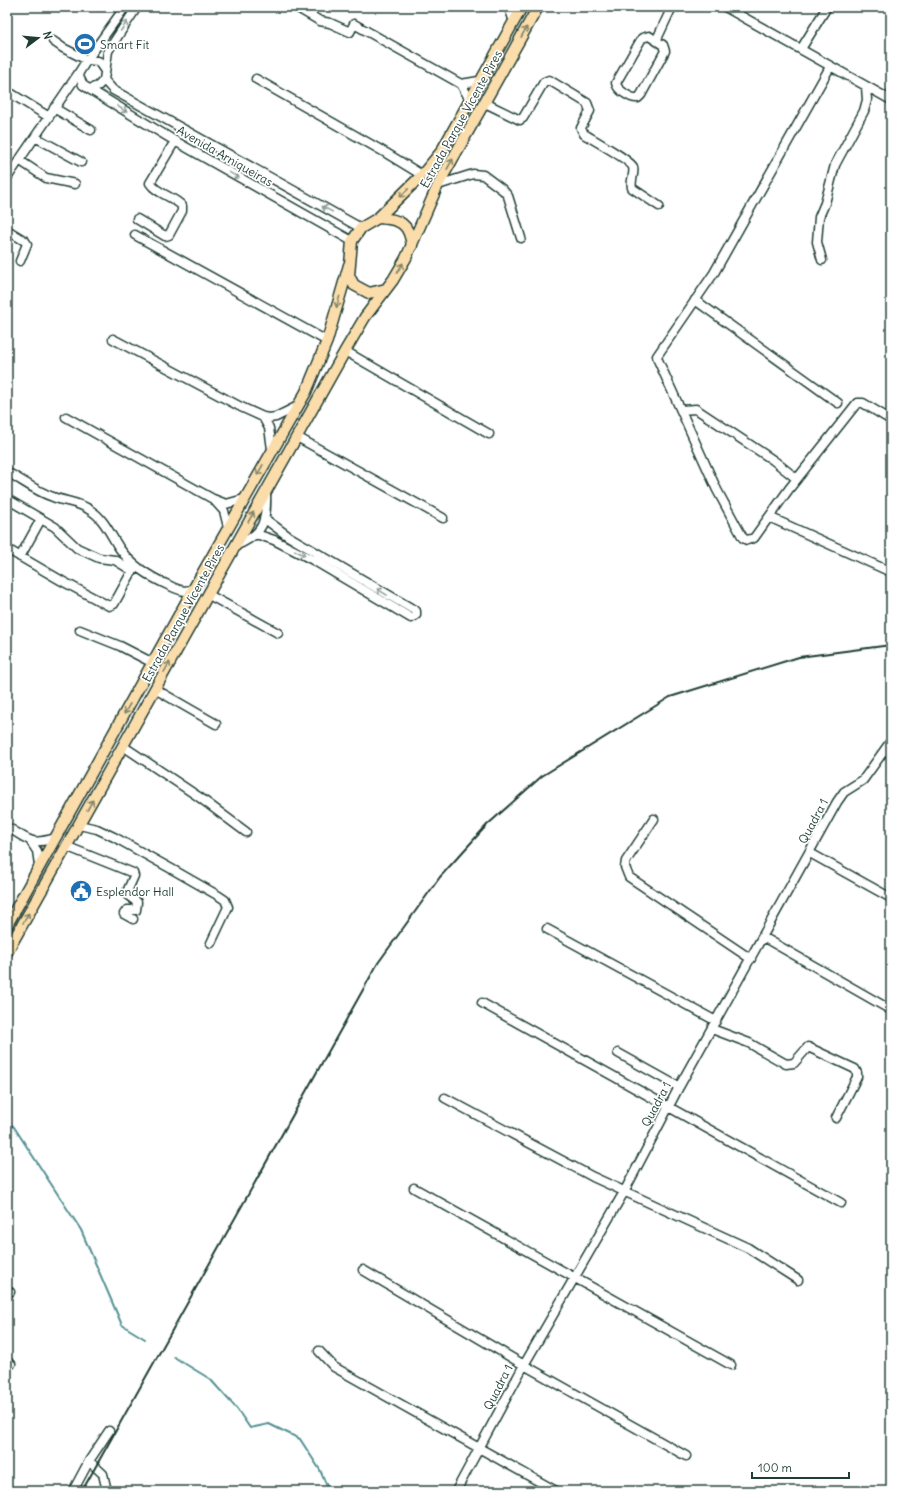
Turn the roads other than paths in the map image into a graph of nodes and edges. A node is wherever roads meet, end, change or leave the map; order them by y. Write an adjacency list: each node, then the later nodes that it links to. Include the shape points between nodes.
1 (125, 7): 14 (street)
2 (137, 7): 16 (street, one-way to 2, via 108,51)
3 (296, 7): 21 (street, via 320,21 350,32 354,24)
4 (509, 7): 10 (street)
5 (522, 7): 10 (main road, Estrada Parque Vicente Pires)
6 (538, 7): 28 (main road, Estrada Parque Vicente Pires, one-way to 6)
7 (672, 7): 11 (street)
8 (725, 7): 13 (street)
9 (827, 7): 13 (street)
10 (514, 22): 20 (main road, Estrada Parque Vicente Pires)
11 (657, 39): 11 (street, via 665,47 664,55 641,95 633,99 616,86 617,79 642,38 649,36)
12 (53, 41): 14 (street)
13 (801, 49): 15 (street)
14 (87, 60): 16 (street, via 98,61); 17 (street)
15 (830, 67): 23 (street); 53 (street, via 717,268)
16 (105, 71): 19 (street)
17 (78, 74): 22 (street); 24 (street)
18 (256, 79): 36 (street)
19 (104, 80): 22 (street, via 98,86); 43 (street, Avenida Arniqueiras, one-way to 19, via 113,90)
20 (479, 81): 21 (street); 26 (main road, Estrada Parque Vicente Pires)
21 (461, 84): 26 (street)
22 (86, 87): 24 (street); 33 (street, Avenida Arniqueiras, one-way to 33)
23 (866, 87): 27 (street); 49 (street, via 867,100 864,111 835,165 819,217 817,242)
24 (67, 89): 29 (street)
25 (7, 91): 30 (street)
26 (470, 100): 36 (main road, Estrada Parque Vicente Pires, via 441,152)
27 (891, 100)
28 (485, 103): 39 (main road, Estrada Parque Vicente Pires, one-way to 28); 40 (street, via 520,120 544,82 549,80 587,103 590,111 581,128 584,134 631,164 634,172 632,188)
29 (54, 108): 30 (street); 31 (street)
30 (49, 116): 32 (street)
31 (91, 130)
32 (35, 137): 34 (street); 35 (street)
33 (174, 141): 42 (street, via 150,183 153,188 179,202 182,211 169,235 165,236); 47 (street, Avenida Arniqueiras, one-way to 47)
34 (81, 162)
35 (14, 163): 37 (street); 38 (street, via 46,178)
36 (422, 175): 41 (main road, Estrada Parque Vicente Pires, one-way to 41)
37 (7, 178)
38 (75, 184)
39 (438, 185): 46 (street, via 473,174 483,176 508,196); 48 (main road, Estrada Parque Vicente Pires)
40 (660, 206)
41 (378, 218): 43 (main road); 48 (main road, via 394,220 406,227 411,234)
42 (137, 219)
43 (361, 228): 47 (main road)
44 (7, 230): 50 (street, via 27,244)
45 (135, 235): 55 (street)
46 (521, 238)
47 (352, 241): 51 (main road)
48 (412, 246): 52 (main road, one-way to 48)
49 (822, 260)
50 (20, 261)
51 (349, 265): 52 (main road, via 349,276 360,290 369,293); 55 (main road, Estrada Parque Vicente Pires, one-way to 55)
52 (386, 289): 56 (main road, Estrada Parque Vicente Pires)
53 (695, 300): 57 (street); 59 (street, via 657,356)
54 (113, 339): 61 (street)
55 (327, 341): 58 (main road, Estrada Parque Vicente Pires, via 315,373)
56 (345, 350): 63 (street); 64 (main road, Estrada Parque Vicente Pires)
57 (838, 404)
58 (296, 407): 61 (street, via 269,418); 65 (main road, Estrada Parque Vicente Pires)
59 (681, 410): 67 (street, via 696,409 773,460); 72 (street, via 717,490 743,538 754,538)
60 (66, 417): 70 (street)
61 (263, 417): 65 (street, via 269,428)
62 (891, 420): 67 (street, via 859,402)
63 (489, 434)
64 (296, 437): 68 (main road, Estrada Parque Vicente Pires); 73 (street)
65 (272, 449): 71 (main road, Estrada Parque Vicente Pires, one-way to 71)
66 (7, 472): 84 (street, via 51,497 75,502 91,510)
67 (797, 480): 72 (street)
68 (266, 490): 75 (street); 80 (main road, Estrada Parque Vicente Pires, one-way to 68)
69 (7, 499): 74 (street)
70 (213, 499): 71 (street, via 226,504); 76 (street, via 224,511)
71 (244, 499): 76 (main road, Estrada Parque Vicente Pires)
72 (769, 517): 85 (street)
73 (443, 518)
74 (41, 519): 82 (street); 84 (street, via 62,532 77,548)
75 (265, 519): 77 (street); 78 (street)
76 (228, 527): 87 (main road, Estrada Parque Vicente Pires)
77 (256, 534): 79 (street); 80 (street)
78 (288, 536): 79 (street); 83 (street)
79 (284, 545): 83 (street, one-way to 83)
80 (235, 546): 89 (main road, Estrada Parque Vicente Pires)
81 (7, 549): 82 (street)
82 (20, 557): 84 (street, via 109,606 114,604)
83 (314, 557): 86 (street)
84 (134, 568): 88 (street)
85 (891, 572)
86 (356, 581): 86 (street, one-way to 86, via 411,618 416,615 416,611)
87 (194, 588): 88 (street, via 188,591); 90 (main road, Estrada Parque Vicente Pires)
88 (176, 589): 90 (street)
89 (208, 595): 92 (street); 95 (main road, Estrada Parque Vicente Pires, one-way to 89)
90 (185, 607): 93 (main road, Estrada Parque Vicente Pires)
91 (80, 630): 93 (street)
92 (278, 633)
93 (153, 663): 94 (main road, Estrada Parque Vicente Pires)
94 (146, 675): 95 (main road); 96 (main road, Estrada Parque Vicente Pires)
95 (155, 689): 96 (main road); 97 (street); 99 (main road, Estrada Parque Vicente Pires)
96 (138, 690): 104 (main road, Estrada Parque Vicente Pires, one-way to 104)
97 (216, 724)
98 (891, 741): 107 (street, Quadra 1, via 863,780 841,796)
99 (123, 746): 101 (main road, Estrada Parque Vicente Pires, one-way to 99); 103 (street)
100 (654, 819): 116 (street, via 626,861 625,867 630,877)
101 (79, 825): 106 (main road, Estrada Parque Vicente Pires); 114 (street, via 97,829 114,837 225,900 228,907)
102 (7, 827): 105 (street)
103 (246, 832)
104 (55, 838): 105 (street, via 44,842); 108 (main road, Estrada Parque Vicente Pires)
105 (32, 842): 108 (street, via 37,851)
106 (68, 847): 110 (street, via 133,874 126,894 137,902 136,910 127,910 124,914); 115 (main road, Estrada Parque Vicente Pires, one-way to 106)
107 (810, 853): 109 (street); 113 (street, Quadra 1)
108 (39, 865): 111 (main road, Estrada Parque Vicente Pires)
109 (891, 898)
110 (133, 919)
111 (8, 923)
112 (547, 929): 119 (street)
113 (763, 937): 116 (street, Quadra 1); 118 (street)
114 (211, 943)
115 (7, 952)
116 (751, 959): 119 (street, Quadra 1)
117 (482, 1004): 123 (street)
118 (891, 1010)
119 (714, 1025): 121 (street, Quadra 1); 124 (street, via 789,1065 808,1047 855,1069 857,1077)
120 (618, 1053): 121 (street)
121 (679, 1086): 123 (street, Quadra 1)
122 (445, 1098): 126 (street)
123 (668, 1107): 126 (street, Quadra 1); 127 (street)
124 (836, 1118)
125 (414, 1188): 129 (street)
126 (624, 1192): 129 (street, Quadra 1); 130 (street, via 748,1248)
127 (841, 1202)
128 (363, 1270): 132 (street)
129 (574, 1278): 132 (street, Quadra 1); 133 (street)
130 (798, 1280)
131 (319, 1351): 135 (street, via 334,1367)
132 (524, 1365): 135 (street, Quadra 1); 136 (street)
133 (730, 1365)
134 (109, 1430): 137 (street)
135 (480, 1448): 140 (street, Quadra 1); 141 (street)
136 (686, 1456)
137 (89, 1461): 138 (street); 139 (street, via 103,1474)
138 (73, 1491)
139 (107, 1491)
140 (456, 1491)
141 (556, 1491)

